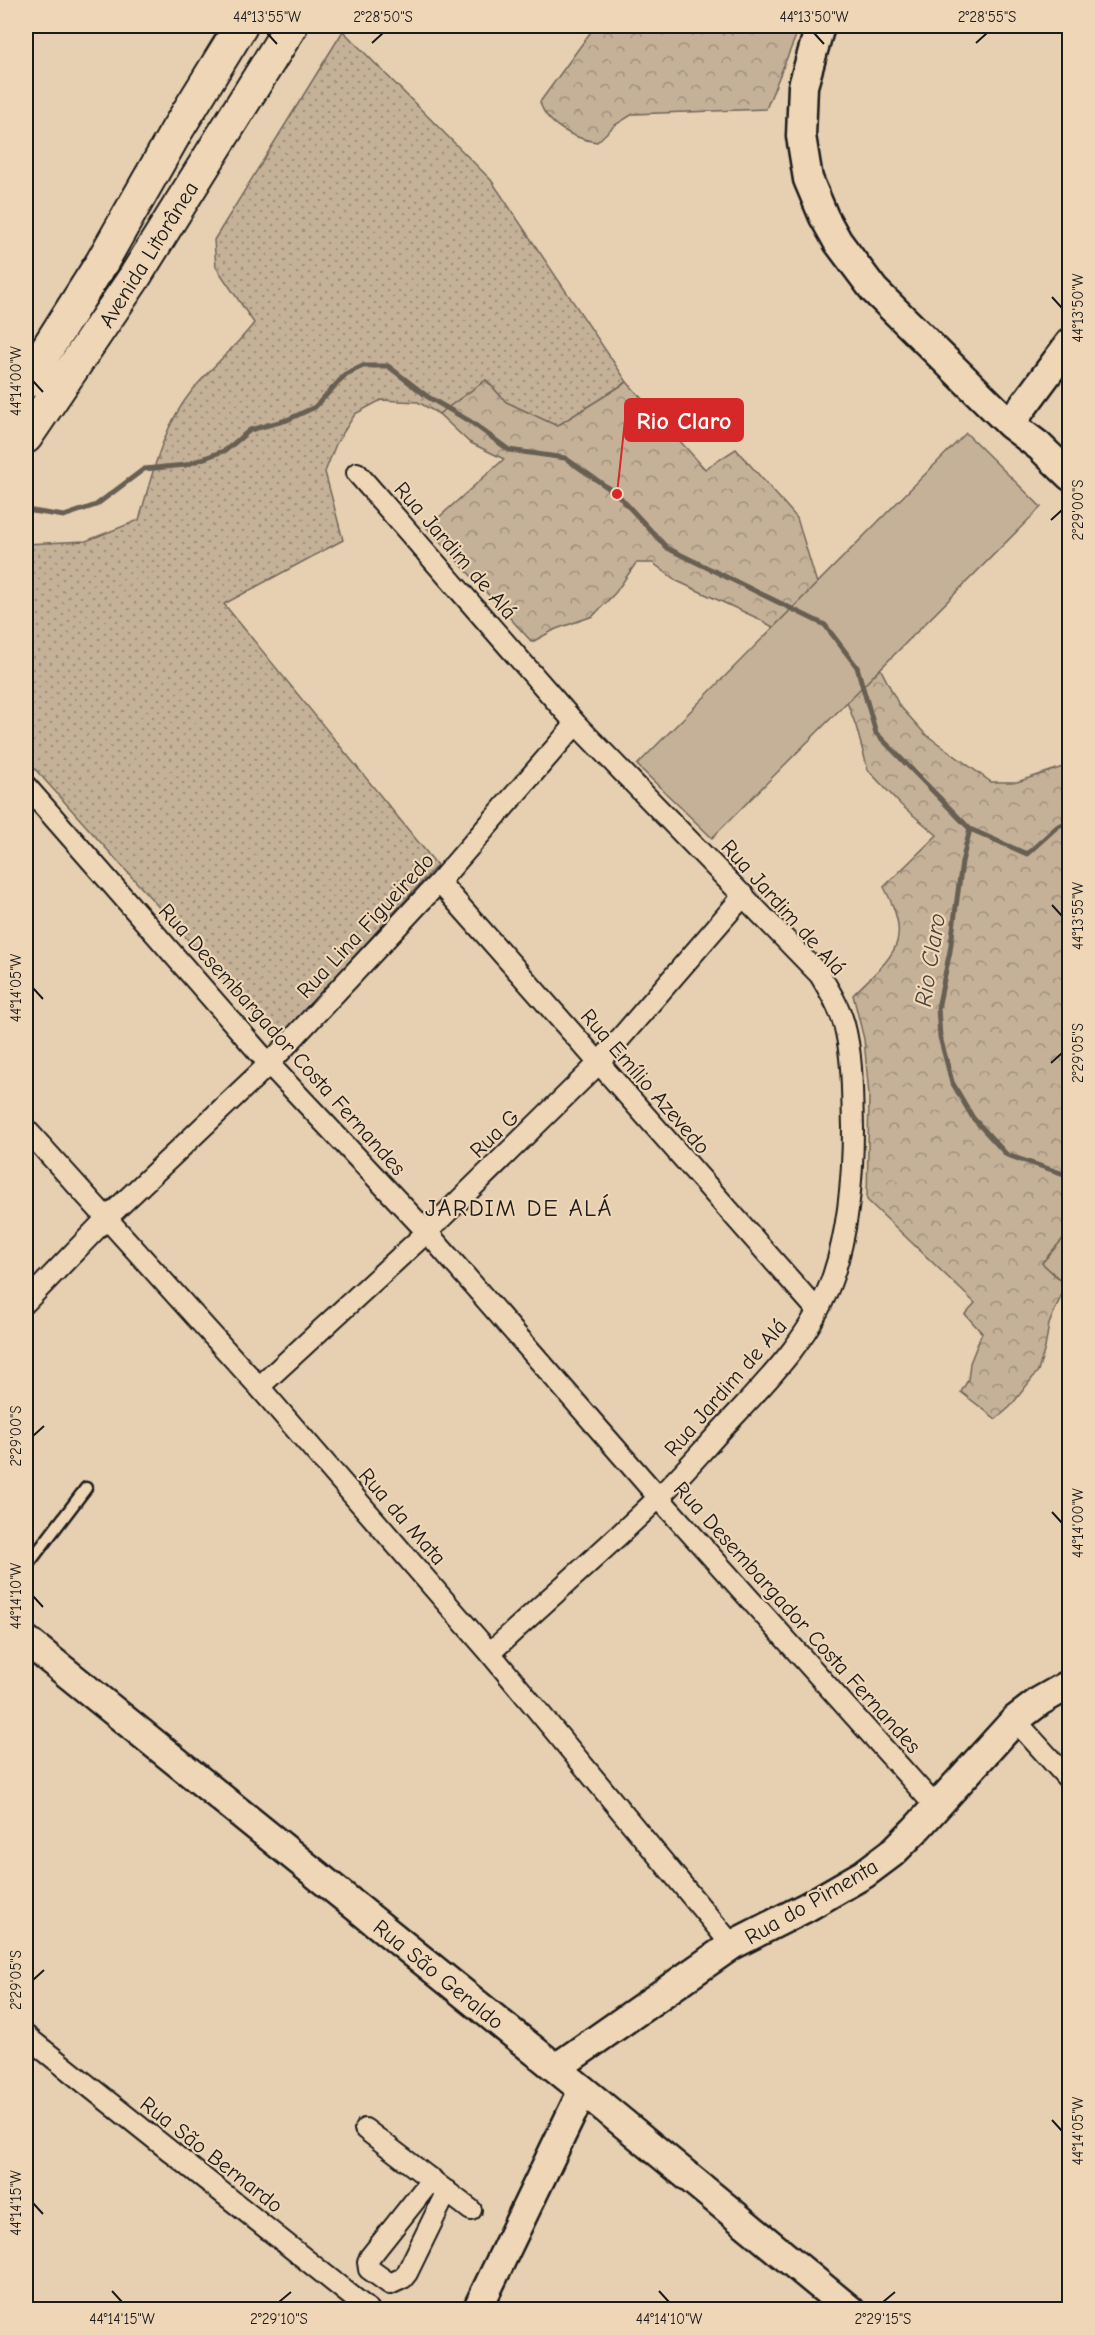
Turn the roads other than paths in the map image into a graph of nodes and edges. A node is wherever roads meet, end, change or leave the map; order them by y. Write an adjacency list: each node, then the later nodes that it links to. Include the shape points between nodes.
1 (241, 26): 7 (main road, Avenida Litorânea, via 102,262)
2 (291, 26): 5 (main road, Avenida Litorânea)
3 (306, 26): 5 (street, Avenida Litorânea)
4 (820, 26): 8 (street, via 801,112 804,157 814,196 838,242 874,290)
5 (265, 68): 9 (main road, Avenida Litorânea, via 134,278)
6 (1070, 343): 8 (street)
7 (26, 382)
8 (1010, 424): 11 (street); 12 (street)
9 (26, 437)
10 (357, 473): 13 (street, Rua Jardim de Alá)
11 (1070, 476)
12 (1070, 493)
13 (576, 724): 15 (street, Rua Lina Figueiredo); 16 (street, Rua Jardim de Alá)
14 (29, 797): 17 (street, Rua Desembargador Costa Fernandes)
15 (439, 882): 17 (street, Rua Lina Figueiredo); 18 (street, Rua Emílio Azevedo)
16 (744, 895): 18 (street, Rua G); 23 (street, Rua Jardim de Alá, via 820,975 844,1023 850,1056 850,1193 833,1276)
17 (269, 1064): 20 (street, Rua Lina Figueiredo); 21 (street, Rua Desembargador Costa Fernandes)
18 (598, 1064): 21 (street, Rua G); 23 (street, Rua Emílio Azevedo)
19 (26, 1129): 20 (street, Rua da Mata)
20 (108, 1217): 22 (street, Rua Lina Figueiredo); 24 (street, Rua da Mata)
21 (427, 1232): 24 (street, Rua G); 26 (street, Rua Desembargador Costa Fernandes)
22 (26, 1302)
23 (817, 1311): 26 (street, Rua Jardim de Alá, via 772,1376)
24 (259, 1387): 29 (street, Rua da Mata)
25 (86, 1488): 27 (lane)
26 (659, 1498): 29 (street, Rua Jardim de Alá); 33 (street, Rua Desembargador Costa Fernandes)
27 (26, 1567)
28 (26, 1640): 36 (street, Rua São Geraldo)
29 (490, 1653): 34 (street, Rua da Mata)
30 (1070, 1684): 31 (street, Rua do Pimenta)
31 (1015, 1720): 32 (street); 33 (street, Rua do Pimenta)
32 (1070, 1781)
33 (937, 1808): 34 (street, Rua do Pimenta, via 892,1853 864,1874)
34 (732, 1945): 36 (street, Rua do Pimenta)
35 (26, 2037): 42 (street, Rua São Bernardo)
36 (556, 2068): 37 (street, Rua São Geraldo)
37 (583, 2090): 43 (street); 44 (street, Rua São Geraldo)
38 (365, 2129): 39 (street)
39 (439, 2185): 40 (street); 41 (street, via 370,2257 369,2270); 41 (street, via 407,2273 390,2284)
40 (471, 2210)
41 (379, 2278): 42 (street)
42 (365, 2306)
43 (477, 2310)
44 (850, 2310)

